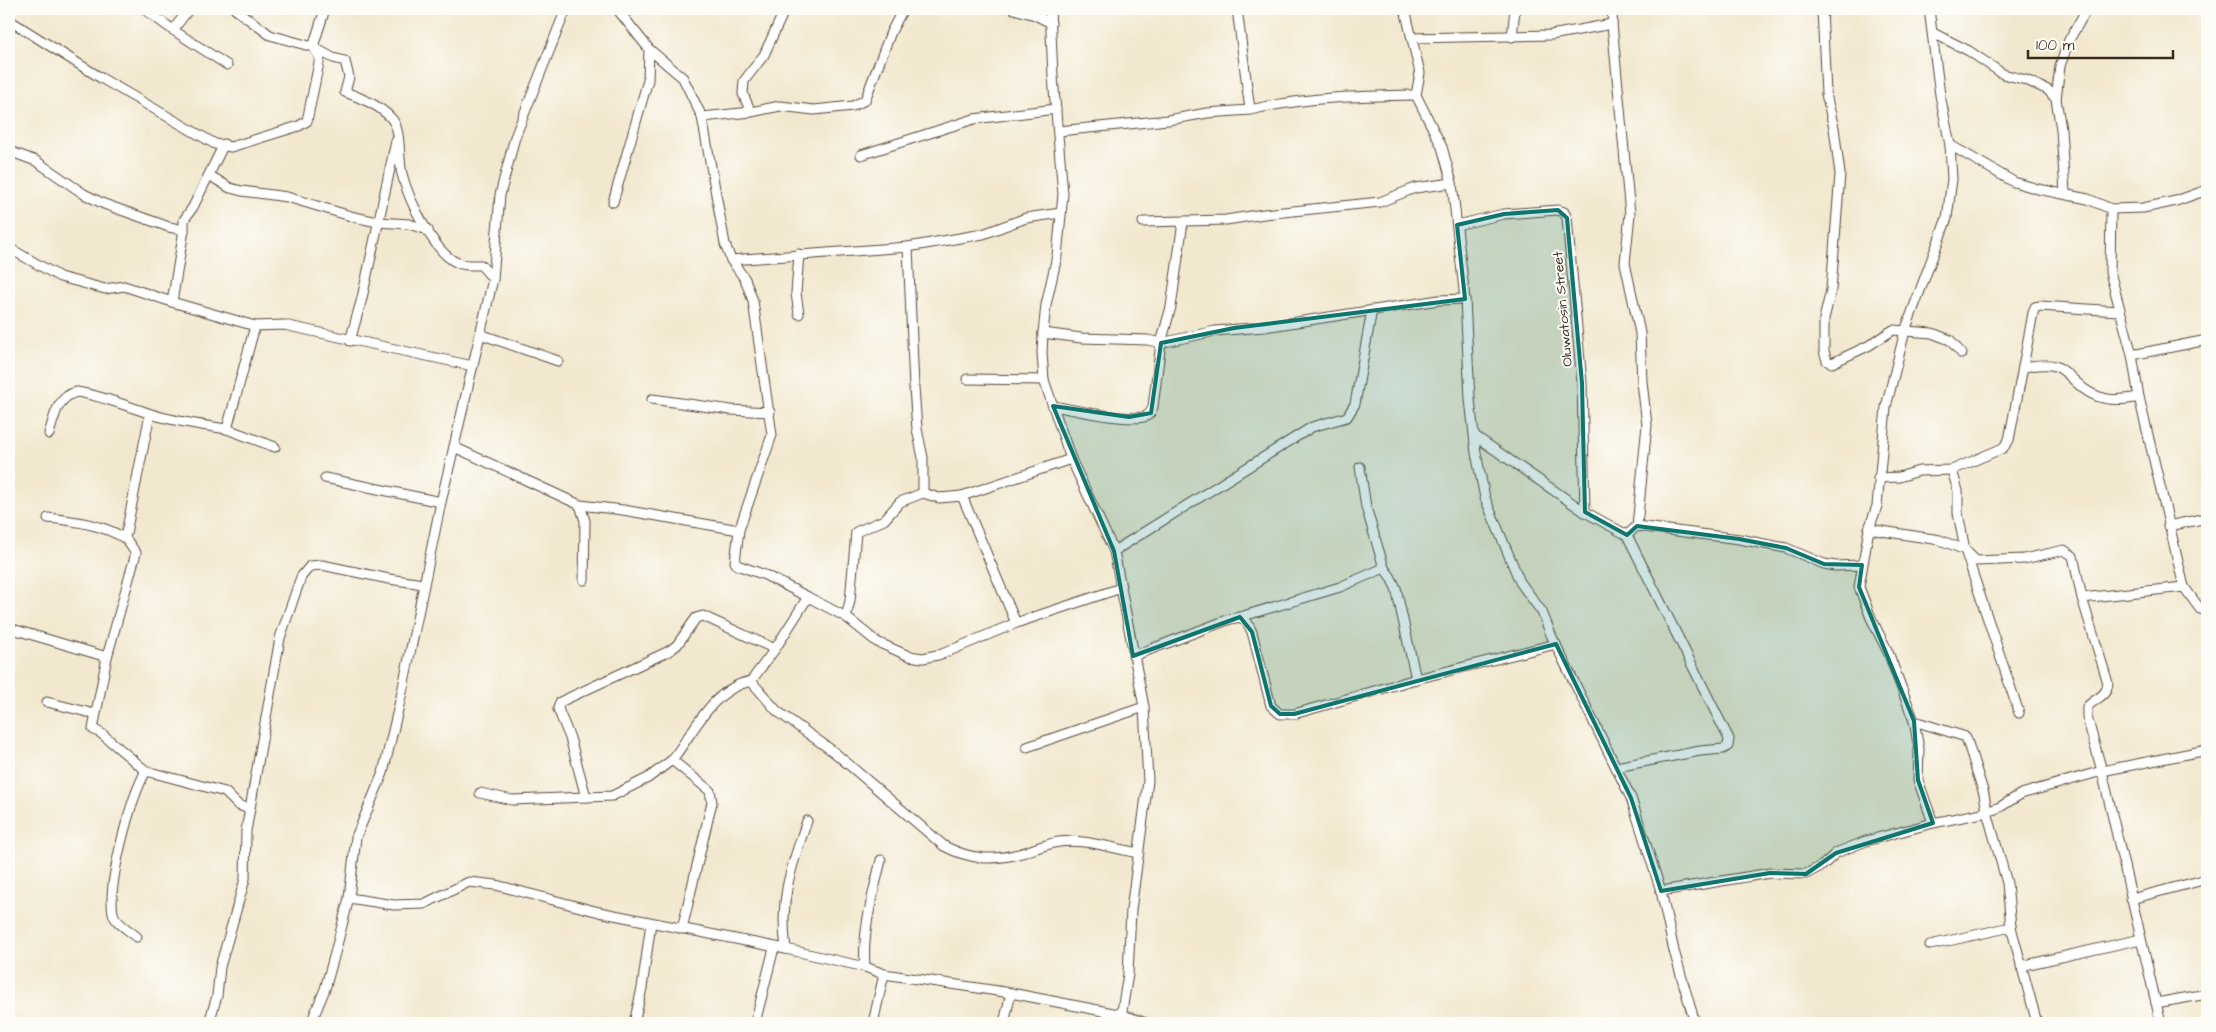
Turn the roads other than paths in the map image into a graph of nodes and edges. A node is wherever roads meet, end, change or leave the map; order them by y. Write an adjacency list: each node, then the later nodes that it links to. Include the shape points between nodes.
1 (144, 9): 21 (street)
2 (189, 9): 21 (street)
3 (235, 9): 25 (street, via 270,35)
4 (325, 9): 25 (street)
5 (566, 9): 57 (street, via 515,137 500,195)
6 (617, 9): 26 (street)
7 (785, 9): 32 (street, via 764,55 744,80 744,94)
8 (903, 9): 32 (street, via 890,32 865,100 853,106 814,110 780,106)
9 (1014, 9): 19 (street)
10 (1050, 9): 19 (street)
11 (1237, 9): 31 (street)
12 (1405, 9): 24 (street)
13 (1515, 9): 23 (street)
14 (1613, 9): 20 (street)
15 (1822, 9): 64 (street, via 1825,85 1840,174 1831,290 1824,319 1827,361 1832,363 1893,330)
16 (1929, 9): 22 (street)
17 (2087, 9): 29 (street, via 2069,40 2060,66)
18 (9, 20): 36 (street, via 101,78 216,144)
19 (1051, 23): 30 (street)
20 (1612, 24): 23 (street, via 1551,36); 99 (street, via 1630,214 1625,263 1640,333 1647,425)
21 (173, 30): 27 (street)
22 (1933, 33): 29 (street, via 2003,74 2048,90); 37 (street)
23 (1512, 37): 24 (street)
24 (1412, 38): 28 (street, via 1420,73)
25 (313, 46): 35 (street, via 333,58 346,61 348,78 345,92 367,100 392,118); 36 (street, via 320,58 307,121 242,144 231,147)
26 (649, 49): 33 (street, via 683,78); 44 (street, via 648,80)
27 (227, 65)
28 (1416, 95): 31 (street, via 1321,98); 41 (street, via 1442,147)
29 (2056, 99): 43 (street)
30 (1056, 109): 34 (street); 39 (street, via 974,119)
31 (1250, 110): 34 (street)
32 (751, 112): 33 (street)
33 (702, 117): 56 (street)
34 (1059, 131): 46 (street, via 1064,194)
35 (397, 134): 47 (street); 52 (street, via 401,173)
36 (224, 144): 40 (street)
37 (1950, 146): 43 (street, via 2014,182); 64 (street, via 1952,179 1947,218)
38 (9, 151): 51 (street, via 36,161 104,204)
39 (861, 155)
40 (209, 175): 47 (street, via 230,188 287,197); 51 (street, via 184,220)
41 (1452, 183): 49 (street, via 1415,188 1380,202); 50 (street)
42 (2207, 190): 45 (street, via 2143,208)
43 (2066, 193): 45 (street)
44 (613, 202)
45 (2111, 209): 61 (street, via 2110,272)
46 (1061, 213): 53 (street, via 1026,218 982,234); 65 (street)
47 (378, 222): 52 (street, via 409,224); 67 (street)
48 (1143, 222): 49 (street)
49 (1183, 222): 69 (street, via 1171,307)
50 (1457, 225): 58 (street); 96 (street, Oluwatosin Street, via 1504,214 1558,210 1567,218 1582,383)
51 (184, 230): 59 (street)
52 (428, 230): 57 (street, via 448,257 459,264 481,265)
53 (908, 247): 55 (street); 92 (street, via 914,387 923,458)
54 (9, 248): 59 (street, via 60,277 106,289 124,286)
55 (799, 254): 56 (street); 62 (street, via 796,293)
56 (730, 260): 80 (street, via 745,278 753,301)
57 (493, 279): 66 (street)
58 (1465, 300): 60 (street, via 1440,300); 84 (street, via 1468,379)
59 (172, 302): 63 (street)
60 (1372, 310): 69 (street, via 1264,327 1215,331); 106 (street, via 1355,404 1347,417 1312,427)
61 (2119, 311): 71 (street); 74 (street, via 2036,307 2032,313)
62 (799, 314)
63 (255, 326): 67 (street, via 284,325); 82 (street)
64 (1905, 330): 70 (street, via 1932,333 1950,340); 91 (street, via 1886,408)
65 (1043, 333): 69 (street); 76 (street)
66 (480, 334): 72 (street); 73 (street)
67 (350, 340): 73 (street)
68 (2207, 340): 71 (street)
69 (1161, 343): 79 (street, via 1151,413 1129,418)
70 (1962, 354)
71 (2132, 355): 77 (street)
72 (558, 361)
73 (473, 366): 86 (street)
74 (2023, 367): 77 (street, via 2054,366 2101,399 2119,401); 89 (street, via 2009,440 2003,448)
75 (967, 379): 76 (street)
76 (1044, 380): 79 (street)
77 (2139, 397): 100 (street)
78 (652, 399): 80 (street)
79 (1053, 406): 87 (street)
80 (770, 412): 102 (street, via 772,435)
81 (150, 414): 82 (street); 83 (street, via 126,404 77,392 68,393 62,399); 104 (street)
82 (227, 429): 85 (street)
83 (49, 434)
84 (1475, 436): 96 (street); 120 (street, via 1485,498 1492,518 1520,582 1542,612)
85 (275, 447)
86 (454, 447): 94 (street); 95 (street)
87 (1071, 459): 93 (street); 106 (street)
88 (1360, 466): 108 (street, via 1366,507)
89 (1952, 470): 91 (street, via 1919,471 1899,477); 105 (street, via 1958,491 1958,513)
90 (325, 478): 94 (street)
91 (1878, 478): 101 (street, via 1877,506)
92 (923, 493): 93 (street, via 939,498); 116 (street, via 900,502 884,520 856,532)
93 (962, 496): 118 (street)
94 (440, 502): 110 (street)
95 (580, 505): 102 (street); 109 (street, via 585,521)
96 (1585, 512): 103 (street)
97 (48, 518): 104 (street, via 87,524)
98 (2207, 518): 100 (street)
99 (1637, 526): 103 (street); 107 (street, via 1739,538 1777,546 1835,566)
100 (2168, 526): 111 (street)
101 (1869, 529): 105 (street, via 1940,540); 107 (street)
102 (739, 530): 113 (street, via 737,565)
103 (1627, 535): 134 (street, via 1729,739 1728,746 1723,749)
104 (125, 538): 123 (street, via 136,554)
105 (1965, 550): 114 (street, via 1976,561 2024,559 2064,550 2069,552 2073,556); 128 (street)
106 (1114, 551): 112 (street)
107 (1862, 565): 130 (street, via 1859,587)
108 (1384, 568): 117 (street, via 1340,587); 124 (street, via 1396,588)
109 (584, 580)
110 (423, 584): 139 (street, via 322,565 310,566 301,577 280,638); 147 (street, via 382,773 356,837)
111 (2184, 587): 114 (street); 115 (street, via 2200,610)
112 (1121, 588): 118 (street); 122 (street)
113 (808, 597): 116 (street); 121 (street)
114 (2082, 598): 135 (street, via 2108,683 2103,696 2087,707 2086,717)
115 (2207, 611)
116 (846, 617): 118 (street, via 877,642 909,656 923,658 942,654)
117 (1240, 617): 122 (street); 124 (street, via 1252,632 1271,706 1280,714 1294,714)
118 (1016, 623)
119 (9, 628): 123 (street)
120 (1556, 644): 124 (street); 134 (street)
121 (775, 649): 125 (street); 138 (street, via 703,616 696,618 669,651 560,702 558,708)
122 (1133, 656): 127 (street)
123 (107, 657): 129 (street)
124 (1416, 679)
125 (751, 681): 133 (street, via 714,700); 143 (street, via 777,711 834,752 944,846 963,856 989,859 1060,842 1082,842)
126 (47, 702): 129 (street)
127 (1144, 707): 131 (street); 143 (street, via 1148,781)
128 (2019, 713)
129 (95, 714): 136 (street, via 93,729)
130 (1914, 721): 140 (street, via 1966,737); 142 (street, via 1919,749 1918,780)
131 (1027, 747)
132 (2207, 750): 135 (street)
133 (672, 760): 138 (street, via 648,778 612,796); 151 (street, via 710,790 712,802)
134 (1616, 767): 146 (street, via 1631,798)
135 (2102, 771): 140 (street, via 2021,794); 148 (street)
136 (146, 772): 139 (street, via 225,792 238,805); 152 (street, via 137,786 127,817 113,889 116,920)
137 (480, 793): 138 (street, via 512,800)
138 (586, 797)
139 (250, 809): 164 (street, via 245,879 220,967 211,1016)
140 (1987, 812): 142 (street); 150 (street, via 2007,883)
141 (807, 821): 156 (street, via 784,895)
142 (1933, 823): 146 (street, via 1866,841 1836,853 1806,874 1770,873)
143 (1139, 853): 163 (street)
144 (881, 860): 158 (street, via 866,924)
145 (2207, 879): 148 (street)
146 (1661, 892): 171 (street)
147 (349, 898): 149 (street, via 394,905 424,904 469,882 496,885); 165 (street, via 325,989)
148 (2130, 899): 153 (street)
149 (651, 923): 151 (street); 166 (street)
150 (2011, 927): 154 (street); 157 (street)
151 (682, 930): 155 (street)
152 (137, 937)
153 (2141, 939): 157 (street); 162 (street)
154 (1930, 945)
155 (774, 948): 156 (street); 167 (street)
156 (786, 950): 158 (street)
157 (2021, 966): 172 (street)
158 (865, 967): 159 (street)
159 (884, 974): 160 (street); 168 (street)
160 (1011, 993): 163 (street); 169 (street)
161 (2207, 994): 162 (street)
162 (2156, 1003): 173 (street)
163 (1121, 1019): 170 (street)
164 (213, 1023)
165 (311, 1023)
166 (634, 1023)
167 (755, 1023)
168 (873, 1023)
169 (1004, 1023)
170 (1146, 1023)
171 (1695, 1023)
172 (2037, 1023)
173 (2161, 1023)

